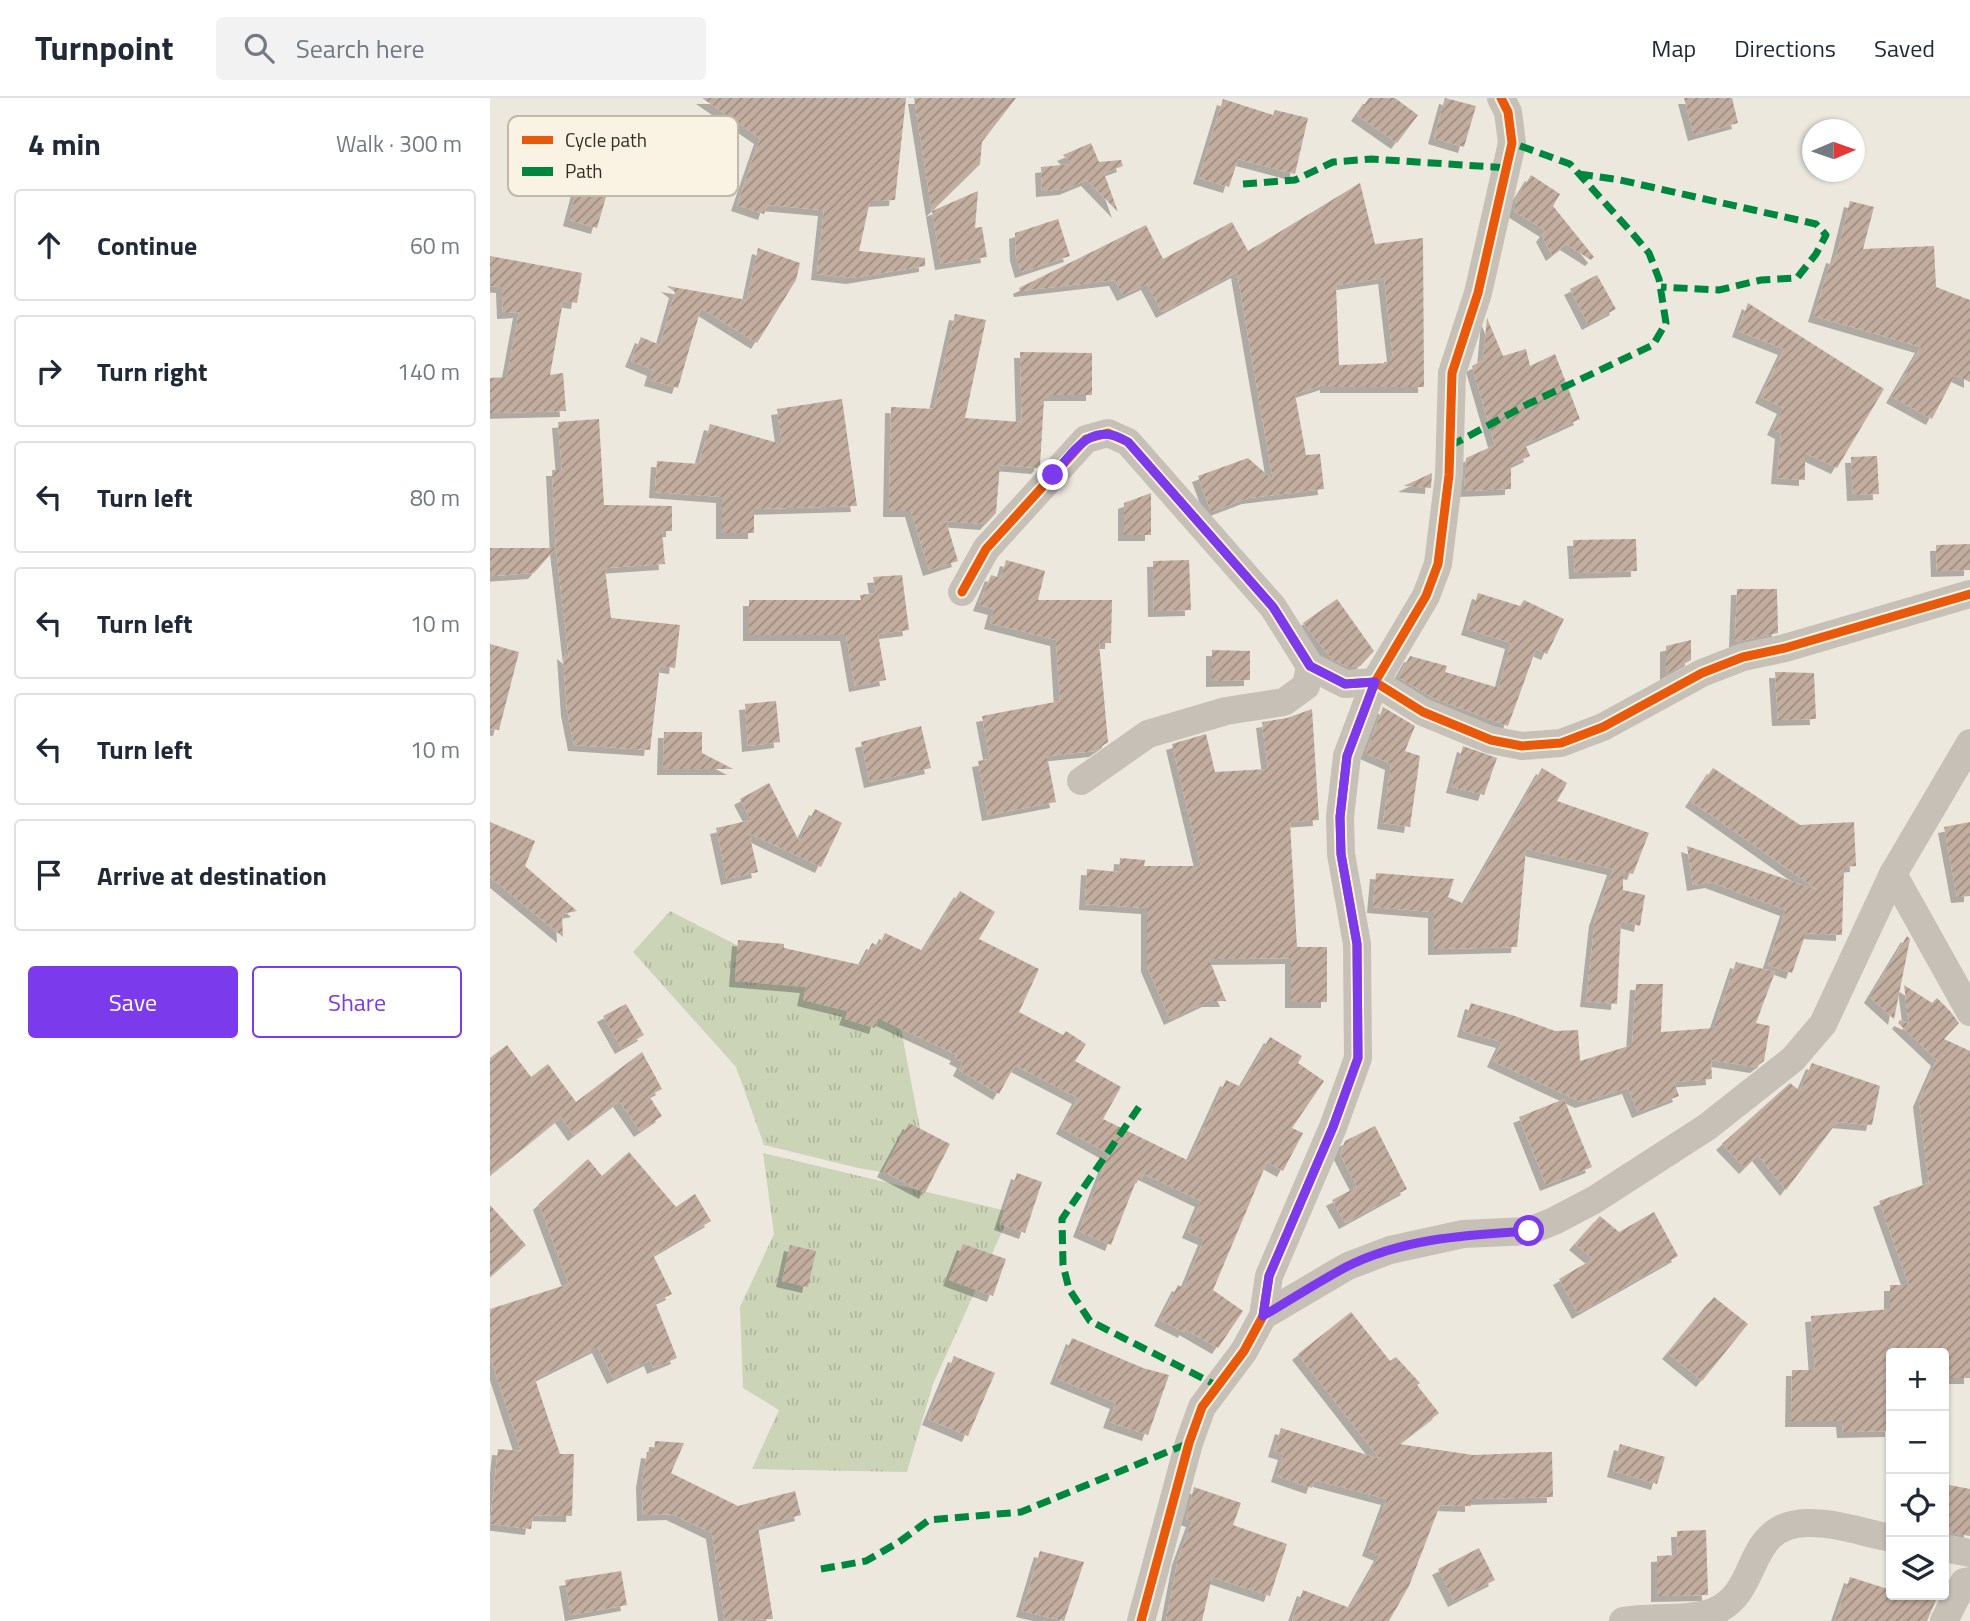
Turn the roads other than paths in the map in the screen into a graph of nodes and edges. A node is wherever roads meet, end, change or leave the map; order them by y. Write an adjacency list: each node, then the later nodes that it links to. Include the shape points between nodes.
1 (1501, 98): 5 (street, via 1512,143 1478,293 1452,373 1438,564 1426,596)
2 (962, 592): 4 (street, via 986,550 1076,449 1099,433 1116,435 1128,442 1273,607)
3 (1970, 594): 5 (street, via 1743,657 1561,743 1522,746 1491,740 1423,712)
4 (1310, 666): 5 (street, via 1345,684); 7 (street, via 1306,686 1284,702 1226,711 1148,734)
5 (1375, 682): 10 (street, via 1347,756 1340,817 1341,854 1357,944 1358,1058 1269,1276)
6 (1970, 743): 8 (street)
7 (1081, 781)
8 (1893, 874): 9 (street); 10 (street, via 1810,1043 1707,1127 1554,1221 1529,1231 1462,1234 1390,1250 1348,1266)
9 (1970, 1012)
10 (1263, 1316): 15 (street, via 1202,1407)
11 (1886, 1537): 16 (street, via 1808,1523 1779,1528 1758,1549 1745,1584 1733,1600 1712,1613)
12 (1949, 1549): 13 (street)
13 (1970, 1553)
14 (1970, 1581): 17 (street, via 1964,1582)
15 (1141, 1621)
16 (1623, 1621)
17 (1944, 1621)

